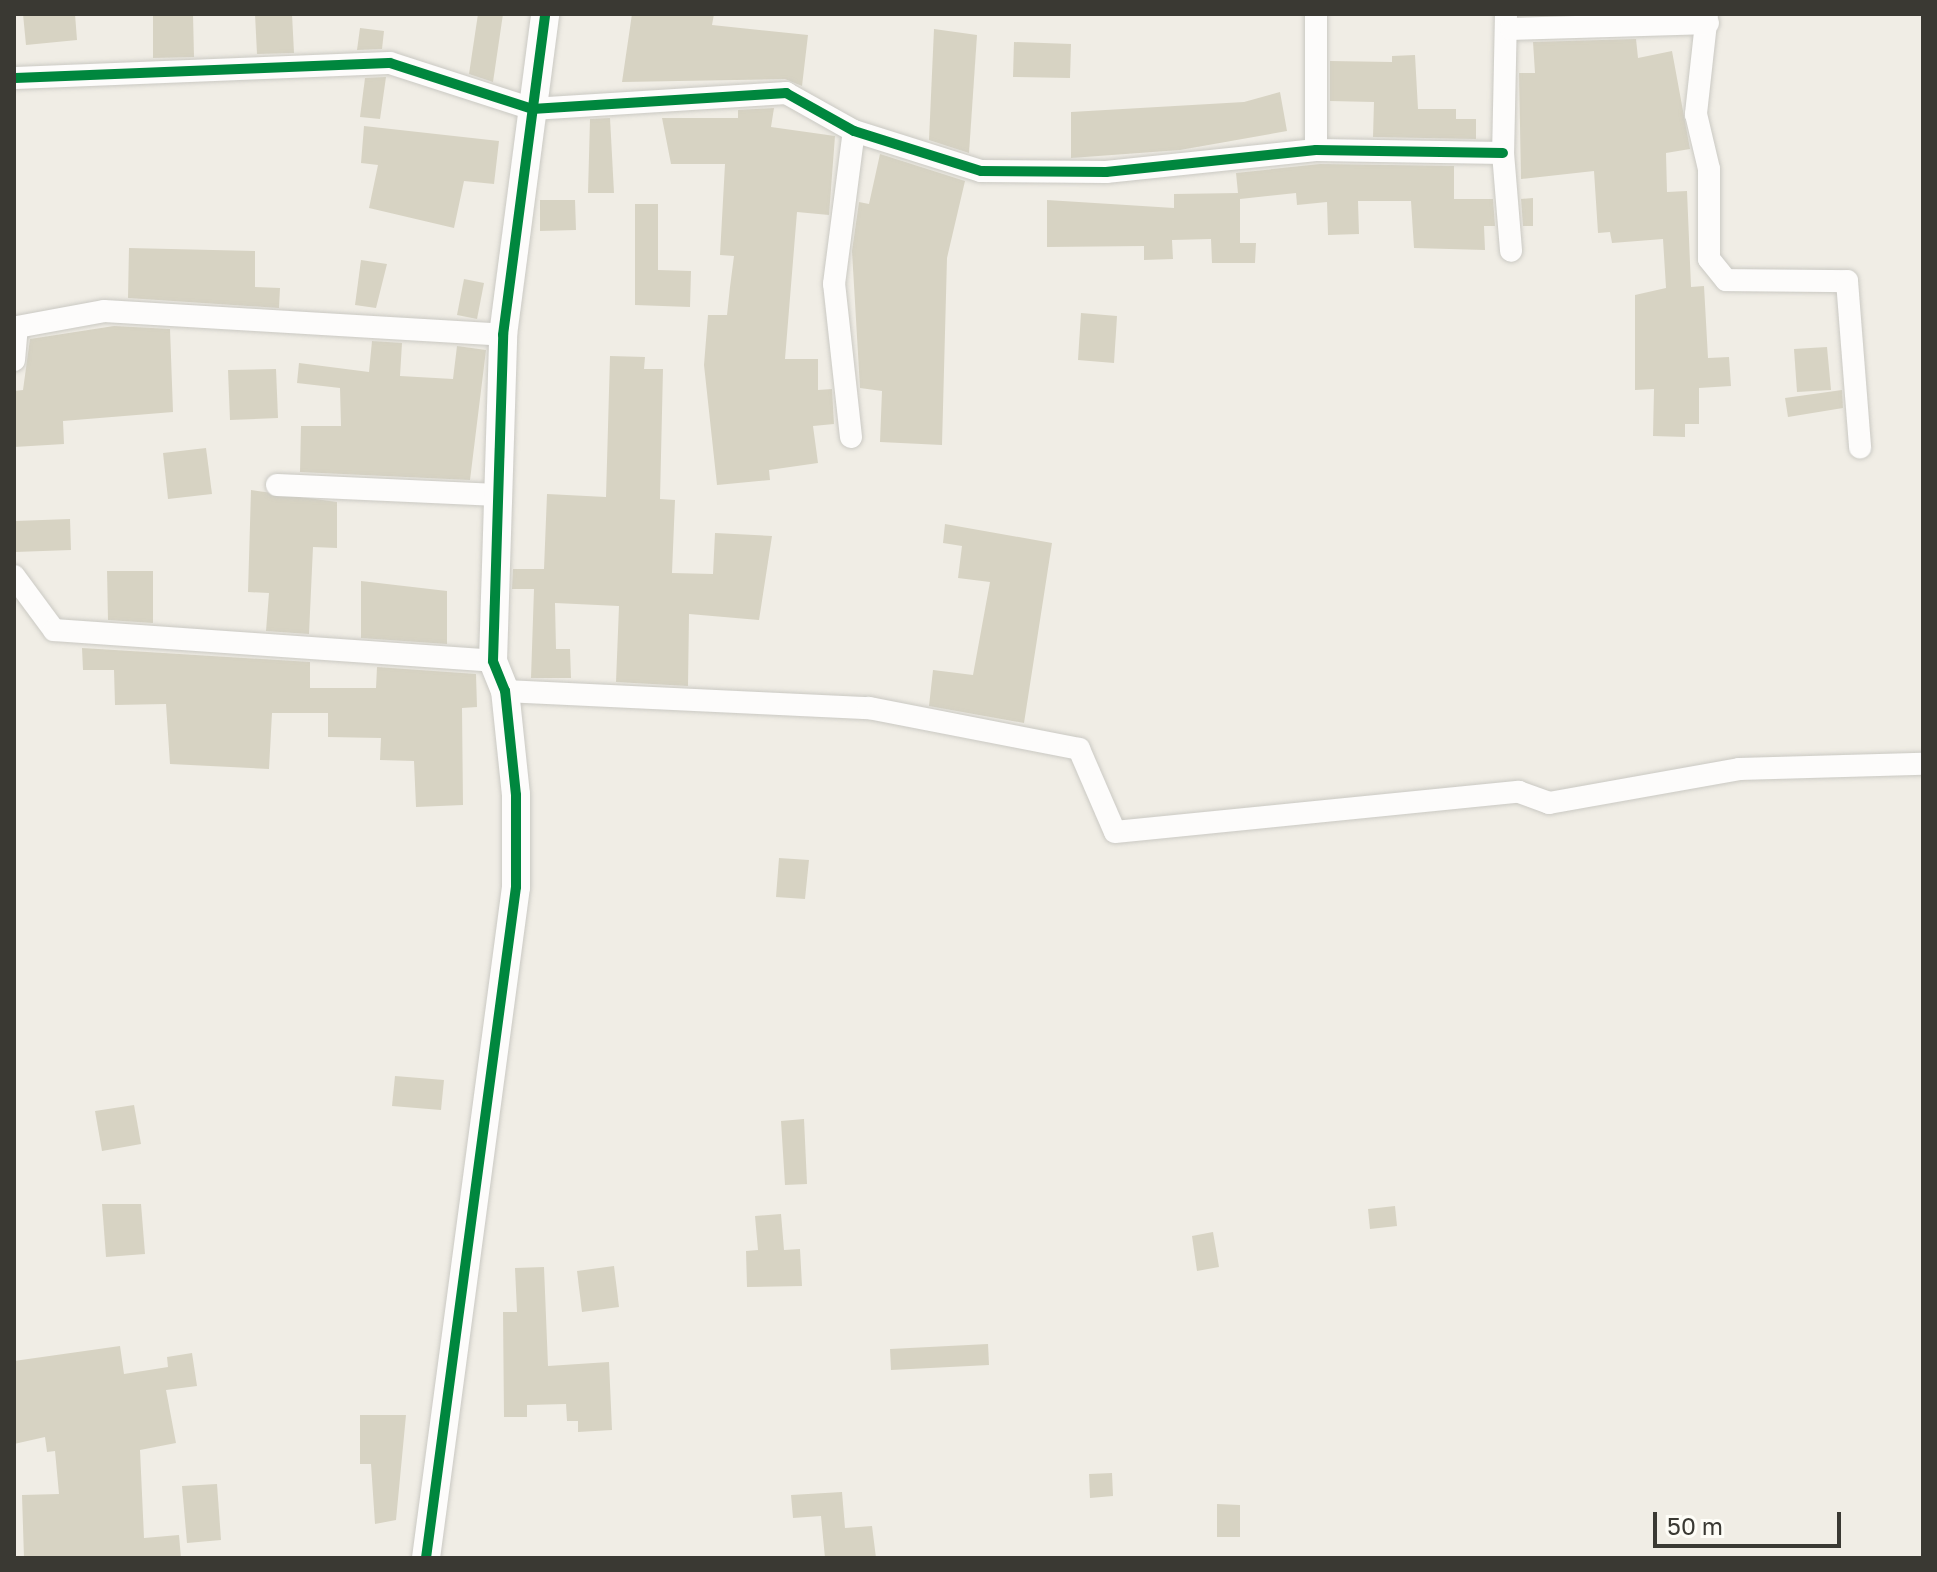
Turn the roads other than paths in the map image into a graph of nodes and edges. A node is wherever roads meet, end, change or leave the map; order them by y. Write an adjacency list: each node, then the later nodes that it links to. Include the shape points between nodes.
1 (545, 14): 6 (street)
2 (1316, 14): 8 (street)
3 (1708, 19): 4 (street); 14 (street, via 1696,114 1709,169 1709,259 1726,280 1847,281)
4 (1509, 21): 9 (street)
5 (14, 78): 6 (street, via 390,63)
6 (532, 109): 7 (street, via 786,93); 11 (street)
7 (854, 131): 8 (street, via 981,171 1106,172); 13 (street, via 834,284)
8 (1316, 150): 9 (street)
9 (1503, 153): 10 (street)
10 (1511, 251)
11 (503, 335): 12 (street, via 104,311 17,327); 16 (street)
12 (14, 360)
13 (851, 437)
14 (1860, 447)
15 (277, 485): 16 (street)
16 (498, 495): 18 (street)
17 (14, 576): 18 (street, via 54,630)
18 (493, 661): 19 (street)
19 (505, 691): 20 (street, via 869,708 1079,749 1115,832 1519,792 1549,803 1739,769); 21 (street, via 516,887)
20 (1923, 764)
21 (426, 1558)

